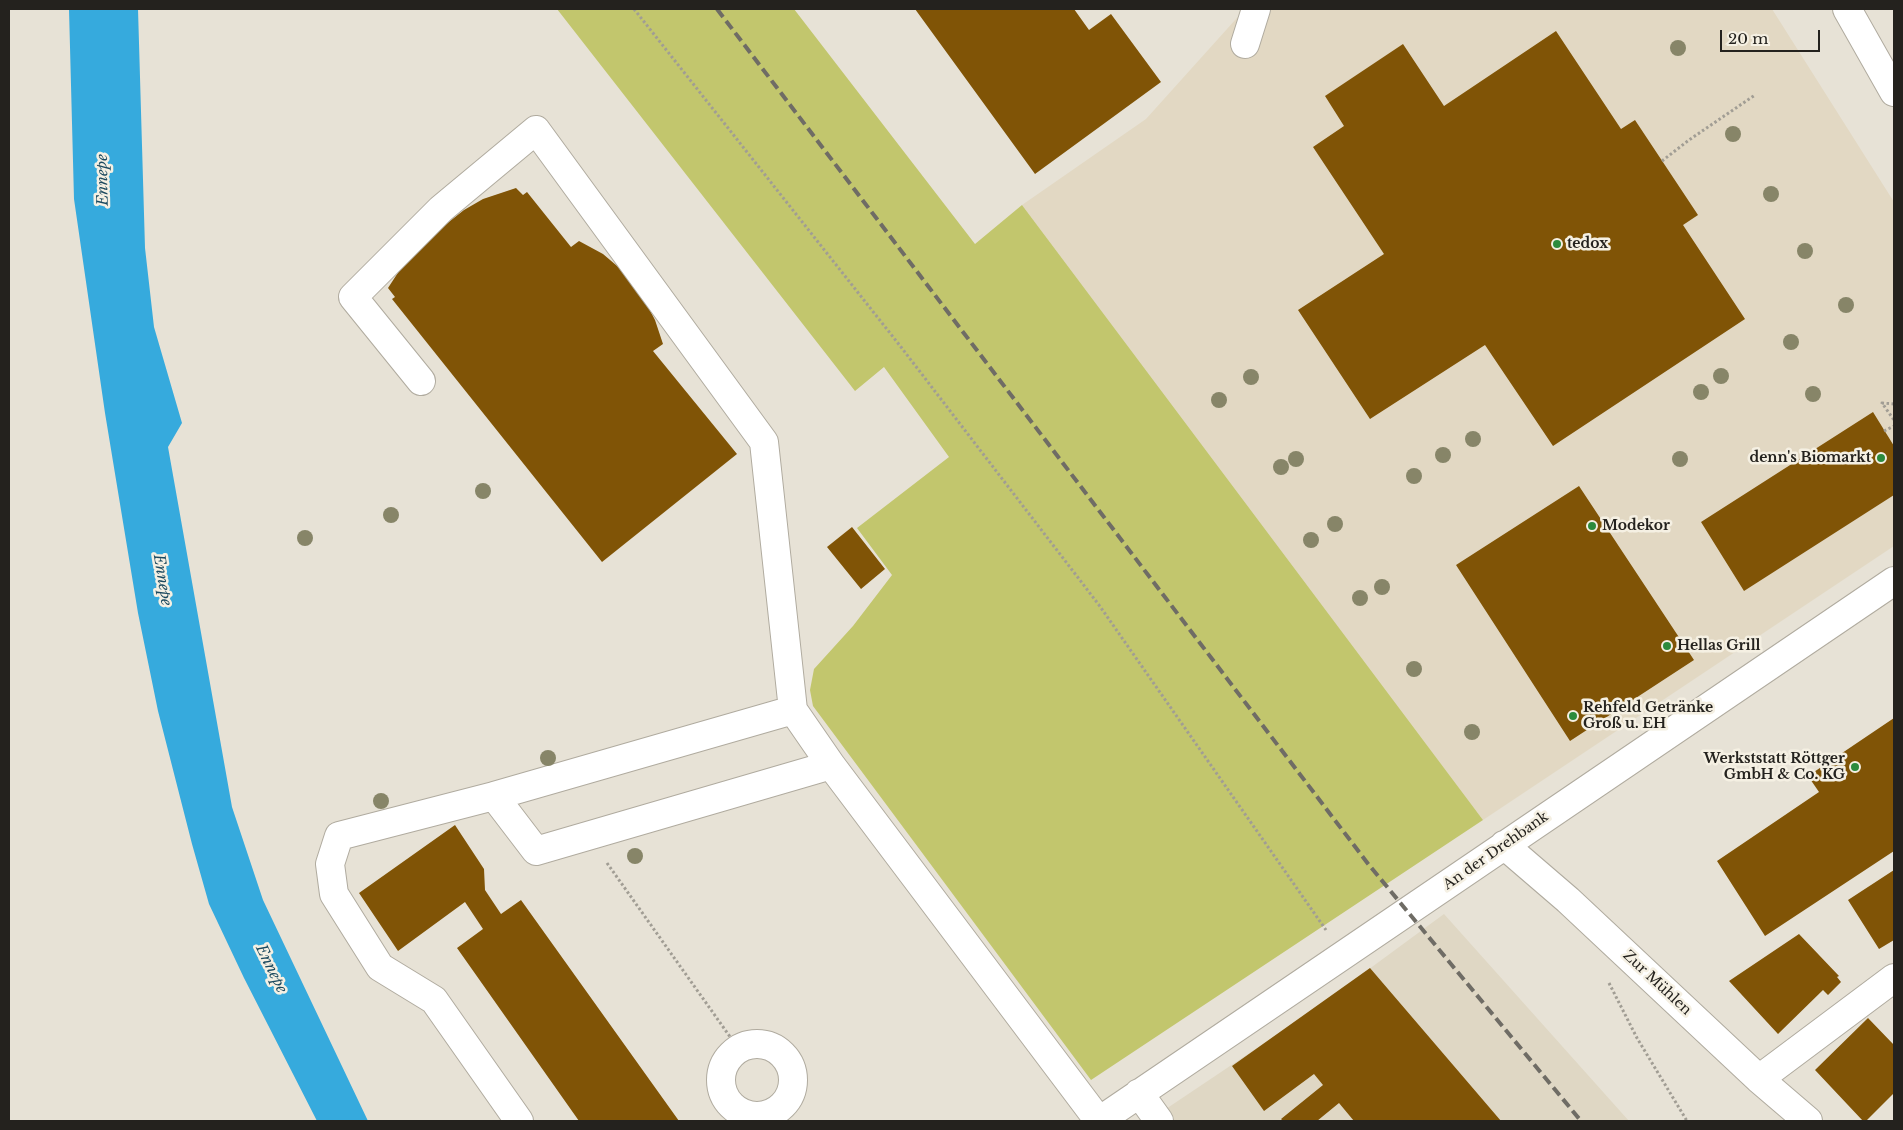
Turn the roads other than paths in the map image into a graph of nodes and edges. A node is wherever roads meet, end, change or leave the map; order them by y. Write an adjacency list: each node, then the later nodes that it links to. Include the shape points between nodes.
1 (1256, 9): 3 (street)
2 (1847, 9): 4 (street)
3 (1245, 44)
4 (1894, 92)
5 (421, 381): 7 (street, via 353,297 441,209 536,130 764,442)
6 (1894, 581): 10 (street, An der Drehbank)
7 (793, 710): 8 (street); 9 (street)
8 (831, 765): 9 (street, via 536,851); 16 (street)
9 (494, 796): 15 (street, via 339,836 330,864 334,894 380,967 434,1000)
10 (1504, 846): 12 (street, Zur Mühlen, via 1568,900); 13 (street, An der Drehbank)
11 (1894, 978): 12 (street)
12 (1759, 1079): 18 (street, Zur Mühlen)
13 (1138, 1094): 16 (street, An der Drehbank); 17 (street)
14 (780, 1116): 14 (street, via 744,1114 730,1105 721,1089 721,1070 729,1055 738,1048 756,1043 770,1046 785,1057 793,1078)
15 (519, 1121)
16 (1099, 1121)
17 (1159, 1121)
18 (1808, 1121)

